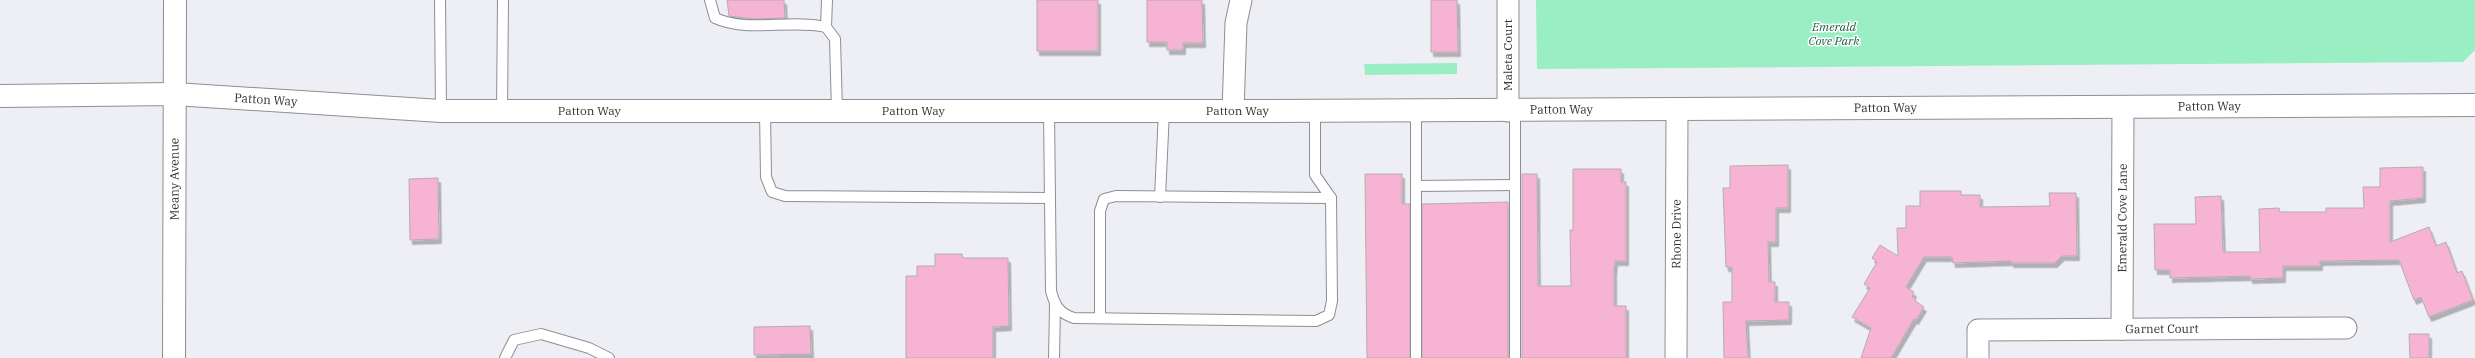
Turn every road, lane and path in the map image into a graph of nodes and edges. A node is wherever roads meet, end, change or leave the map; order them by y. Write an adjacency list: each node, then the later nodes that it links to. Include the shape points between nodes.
1 (175, 0): 9 (street, Meany Avenue)
2 (440, 0): 15 (lane)
3 (503, 0): 16 (lane)
4 (710, 0): 8 (lane, via 715,18 728,24 811,23)
5 (827, 0): 8 (lane)
6 (1241, 0): 21 (street, via 1236,23)
7 (1508, 0): 13 (street, Maleta Court)
8 (826, 26): 18 (lane, via 835,40)
9 (174, 94): 10 (street, Patton Way); 15 (street, Patton Way); 33 (street, Meany Avenue)
10 (0, 96)
11 (2475, 105): 12 (street, Patton Way)
12 (2123, 107): 14 (street, Patton Way); 32 (street, Emerald Cove Lane)
13 (1512, 110): 14 (street, Patton Way); 23 (street, Patton Way); 24 (lane)
14 (1677, 110): 39 (street, Rhone Drive)
15 (441, 111): 16 (street, Patton Way)
16 (502, 111): 17 (street, Patton Way)
17 (764, 111): 18 (street, Patton Way); 27 (lane, via 766,176 772,192 785,196)
18 (837, 111): 19 (street, Patton Way)
19 (1049, 111): 20 (street, Patton Way); 27 (lane)
20 (1164, 111): 21 (street, Patton Way); 26 (lane)
21 (1233, 111): 22 (street, Patton Way)
22 (1315, 111): 23 (street, Patton Way); 28 (lane, via 1315,175)
23 (1416, 111): 25 (lane)
24 (1515, 185): 25 (lane); 38 (lane)
25 (1416, 186): 37 (lane)
26 (1160, 197): 28 (lane); 30 (lane, via 1116,196 1104,199 1100,211)
27 (1050, 198): 29 (lane, via 1051,291)
28 (1331, 198): 30 (lane, via 1332,301 1329,315 1316,322)
29 (1054, 305): 30 (lane, via 1064,314 1074,318); 36 (lane)
30 (1100, 318)
31 (2346, 328): 32 (street, Garnet Court)
32 (2122, 329): 40 (street, Garnet Court, via 1978,330)
33 (174, 358)
34 (505, 358): 35 (lane, via 514,340 540,334 589,348)
35 (608, 358)
36 (1054, 358)
37 (1416, 358)
38 (1515, 358)
39 (1676, 358)
40 (1978, 358)

